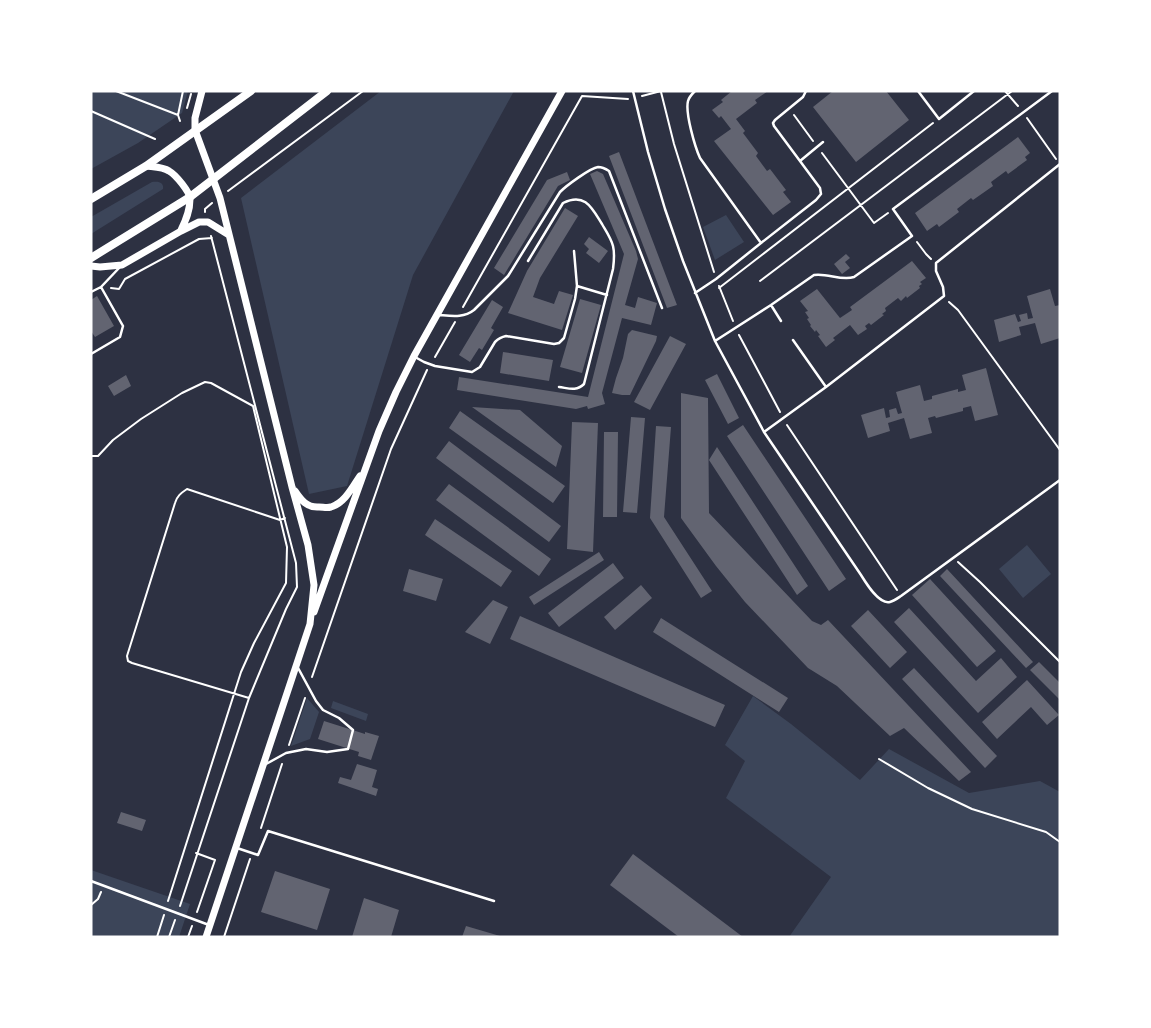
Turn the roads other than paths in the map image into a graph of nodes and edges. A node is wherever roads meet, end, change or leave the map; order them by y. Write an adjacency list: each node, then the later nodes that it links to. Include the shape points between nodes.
1 (202, 91): 11 (main road)
2 (251, 91): 11 (main road)
3 (327, 91): 16 (main road)
4 (562, 91): 34 (main road)
5 (633, 91): 30 (lane, via 665,208)
6 (695, 91): 21 (lane, via 690,96 687,110 700,158)
7 (806, 91): 13 (lane, via 773,123)
8 (918, 91): 9 (lane, via 939,119)
9 (974, 91)
10 (1052, 91): 32 (lane, via 894,209 912,236 854,277 814,276)
11 (195, 130): 15 (main road); 16 (main road)
12 (823, 142): 13 (lane)
13 (800, 161): 21 (lane, via 820,188 820,196)
14 (1059, 164): 41 (lane, via 936,262 944,296)
15 (146, 166): 17 (main road, via 170,171); 18 (main road)
16 (213, 180): 17 (main road); 20 (main road)
17 (190, 197): 19 (main road, via 189,213); 23 (main road)
18 (91, 200)
19 (181, 231): 20 (main road, via 198,222 208,222); 25 (main road)
20 (229, 235): 45 (main road)
21 (761, 243): 30 (lane)
22 (574, 251): 27 (lane)
23 (91, 258)
24 (528, 261): 31 (lane, via 563,203 583,201 591,206 610,236 614,259)
25 (122, 265): 26 (main road); 28 (lane)
26 (91, 266)
27 (577, 286): 31 (lane); 39 (lane, via 564,338 559,343 503,336 495,342 480,367 468,372 430,365)
28 (101, 287): 29 (lane); 38 (lane, via 124,326 120,337)
29 (91, 292)
30 (695, 293): 37 (lane)
31 (607, 295): 40 (lane, via 584,384 574,389)
32 (771, 306): 35 (lane); 37 (lane)
33 (662, 308): 34 (lane, via 609,172 597,167 560,192 504,281 470,314)
34 (437, 315): 39 (main road)
35 (782, 321)
36 (793, 340): 41 (lane)
37 (715, 341): 42 (lane)
38 (91, 354)
39 (414, 356): 43 (main road, via 392,400)
40 (558, 386)
41 (826, 387): 42 (lane)
42 (764, 432): 44 (lane, via 861,576 877,598 885,602 901,596)
43 (367, 465): 45 (main road, via 347,494 331,507 303,503); 46 (main road)
44 (1060, 480)
45 (292, 487): 46 (main road, via 308,545 313,578)
46 (310, 624): 47 (main road)
47 (297, 666): 48 (main road); 48 (lane, via 316,702 353,730 348,748 327,752 306,749 286,752)
48 (264, 764): 49 (main road)
49 (237, 848): 51 (lane, via 258,855 268,831); 52 (main road)
50 (91, 881): 52 (lane)
51 (494, 901)
52 (210, 925): 53 (main road)
53 (206, 937)

